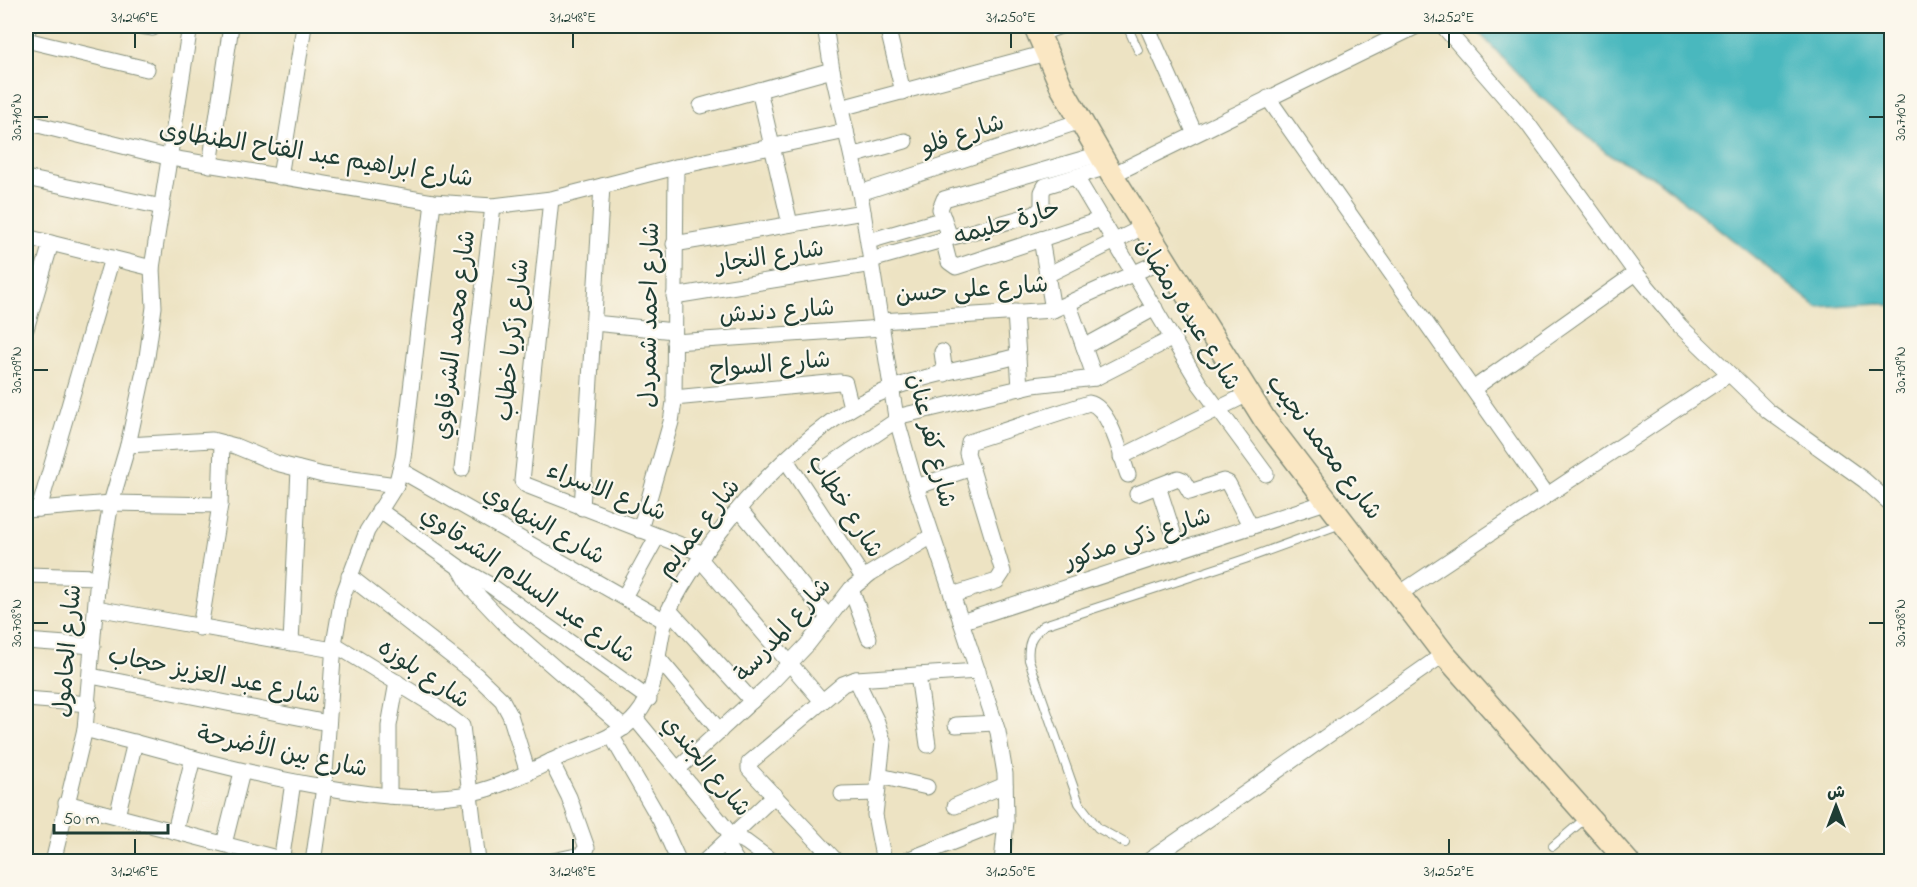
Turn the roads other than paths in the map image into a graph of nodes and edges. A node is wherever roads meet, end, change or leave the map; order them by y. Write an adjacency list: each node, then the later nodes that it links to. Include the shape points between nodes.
1 (30, 26): 12 (street)
2 (189, 26): 30 (street, شارع الحامول)
3 (231, 26): 31 (street)
4 (304, 26): 34 (street)
5 (825, 26): 17 (street, شارع كفر عنان)
6 (887, 26): 19 (street)
7 (1060, 26): 13 (street)
8 (1127, 26): 15 (lane)
9 (1147, 26): 26 (street)
10 (1417, 26): 20 (street)
11 (1443, 26): 60 (street, via 1541,141)
12 (26, 33)
13 (1040, 38): 19 (street); 23 (street, شارع محمد نجيب)
14 (26, 40): 16 (street)
15 (1138, 50)
16 (147, 69)
17 (832, 70): 18 (street); 22 (street, شارع كفر عنان)
18 (759, 90): 21 (street); 28 (street)
19 (903, 92): 22 (street)
20 (1268, 98): 26 (street); 80 (street)
21 (701, 106)
22 (841, 108): 25 (street, شارع كفر عنان)
23 (1081, 121): 32 (street, شارع محمد نجيب); 38 (street, شارع فلو)
24 (26, 122): 30 (street, شارع ابراهيم عبد الفتاح الطنطاوى)
25 (846, 131): 28 (street, شارع ابراهيم عبد الفتاح الطنطاوى); 29 (street, شارع كفر عنان)
26 (1195, 134): 32 (street)
27 (905, 141): 29 (street)
28 (774, 147): 33 (street, شارع ابراهيم عبد الفتاح الطنطاوى); 46 (street)
29 (852, 156): 38 (street, شارع كفر عنان)
30 (171, 158): 31 (street, شارع ابراهيم عبد الفتاح الطنطاوى); 42 (street, شارع الحامول)
31 (210, 165): 34 (street, شارع ابراهيم عبد الفتاح الطنطاوى)
32 (1106, 165): 35 (street); 44 (street, via 944,199 940,208); 47 (street, شارع محمد نجيب)
33 (676, 168): 37 (street, شارع ابراهيم عبد الفتاح الطنطاوى); 54 (street, شارع احمد شمردل)
34 (280, 177): 40 (street, شارع ابراهيم عبد الفتاح الطنطاوى)
35 (1076, 177): 45 (street, شارع عبده رمضان); 49 (street, شارع النجار, via 1045,186 1040,212)
36 (26, 178): 42 (street)
37 (602, 186): 39 (street, شارع ابراهيم عبد الفتاح الطنطاوى); 67 (street)
38 (860, 193): 43 (street, شارع كفر عنان)
39 (551, 199): 41 (street, شارع ابراهيم عبد الفتاح الطنطاوى); 97 (street, شارع زكريا خطاب, via 522,481)
40 (433, 202): 41 (street, شارع ابراهيم عبد الفتاح الطنطاوى); 96 (street)
41 (493, 206): 93 (street, شارع محمد الشرقاوي)
42 (162, 207): 58 (street, شارع الحامول)
43 (863, 212): 46 (street); 51 (street, شارع كفر عنان)
44 (944, 219): 49 (street); 51 (street)
45 (1102, 219): 50 (street, حارة حليمه); 52 (street, شارع عبده رمضان)
46 (790, 224): 54 (street)
47 (1143, 227): 52 (street); 56 (street, شارع محمد نجيب)
48 (26, 237): 53 (street)
49 (946, 238): 50 (street, حارة حليمه, via 949,262 956,267); 57 (street, شارع النجار)
50 (1041, 239): 61 (street)
51 (869, 241): 57 (street, شارع كفر عنان)
52 (1114, 241): 59 (street, شارع عبده رمضان); 61 (street)
53 (51, 243): 55 (street); 69 (street)
54 (674, 244): 62 (street, شارع احمد شمردل)
55 (112, 258): 58 (street); 107 (street)
56 (1163, 260): 59 (street, شارع على حسن); 81 (street, شارع محمد نجيب)
57 (872, 262): 62 (street, شارع النجار); 68 (street, شارع كفر عنان)
58 (152, 268): 87 (street, شارع الحامول, via 154,307)
59 (1134, 273): 63 (street, شارع على حسن); 64 (street, شارع عبده رمضان)
60 (1636, 273): 75 (street, via 1680,326); 80 (street)
61 (1047, 275): 65 (street)
62 (674, 296): 70 (street, شارع احمد شمردل)
63 (1069, 304): 65 (street, شارع على حسن); 72 (street)
64 (1155, 308): 71 (street, شارع عبده رمضان); 72 (street)
65 (1053, 310): 66 (street, شارع على حسن)
66 (1015, 312): 68 (street, شارع على حسن); 74 (street)
67 (594, 323): 70 (street, شارع دندش); 106 (street)
68 (882, 324): 70 (street, شارع دندش); 78 (street, شارع كفر عنان)
69 (26, 329)
70 (674, 336): 82 (street, شارع احمد شمردل)
71 (1173, 338): 77 (street); 84 (street, شارع عبده رمضان)
72 (1084, 347): 77 (street)
73 (942, 352): 76 (street)
74 (1018, 356): 76 (street, شارع عمايم); 79 (street)
75 (1729, 374): 101 (street); 104 (street, via 1768,411 1864,480)
76 (945, 375): 78 (street, شارع عمايم)
77 (1095, 378): 79 (street)
78 (892, 388): 83 (street, شارع عمايم); 85 (street, شارع كفر عنان)
79 (1020, 388): 85 (street)
80 (1473, 389): 101 (street)
81 (1248, 394): 84 (street); 102 (street, شارع محمد نجيب)
82 (674, 398): 83 (street, شارع السواح, via 839,382 847,386); 112 (street, شارع احمد شمردل, via 671,422)
83 (851, 407): 89 (street, شارع عمايم)
84 (1219, 409): 88 (street); 94 (street, شارع عبده رمضان)
85 (897, 419): 90 (street); 99 (street, شارع كفر عنان)
86 (222, 443): 87 (street, via 191,440); 92 (street); 105 (street)
87 (128, 445): 103 (street, شارع الحامول)
88 (1121, 457): 91 (street, via 1104,411 1089,403 969,442 966,450); 95 (street)
89 (786, 460): 109 (street, شارع عمايم); 121 (street, شارع خطاب)
90 (827, 468)
91 (972, 468): 99 (street); 124 (street, via 1003,572 997,581)
92 (299, 469): 96 (street, via 323,475); 133 (street)
93 (462, 469)
94 (1266, 474)
95 (1128, 475)
96 (398, 477): 108 (street); 125 (street, شارع البنهاوي)
97 (526, 485): 106 (street, شارع الاسراء)
98 (1158, 486): 100 (street); 111 (street, via 1180,478 1192,492 1220,480 1226,482); 115 (street)
99 (916, 488): 113 (street, شارع كفر عنان)
100 (1137, 494)
101 (1547, 495): 123 (street)
102 (1329, 501): 110 (street, شارع محمد نجيب); 111 (street, شارع ذكى مدكور)
103 (111, 503): 105 (street); 107 (street); 120 (street, شارع الحامول)
104 (1892, 505)
105 (220, 506): 130 (street)
106 (582, 508): 112 (street, شارع الاسراء)
107 (32, 510)
108 (379, 510): 117 (street, شارع عبد السلام الشرقاوي); 119 (street)
109 (740, 510): 116 (street, شارع عمايم); 128 (street)
110 (1345, 522): 123 (street, شارع محمد نجيب); 179 (lane, via 1035,631 1028,650 1029,660 1079,803 1098,828)
111 (1251, 527): 115 (street, شارع ذكى مدكور)
112 (640, 530): 114 (street, شارع الاسراء)
113 (932, 536): 121 (street, شارع المدرسة); 124 (street, شارع كفر عنان)
114 (657, 537): 116 (street, شارع الاسراء); 125 (street)
115 (1179, 551): 129 (street, شارع ذكى مدكور)
116 (702, 557): 127 (street, شارع عمايم); 138 (street)
117 (460, 568): 145 (street, شارع عبد السلام الشرقاوي, via 490,585); 152 (street, via 471,588 507,626)
118 (26, 574): 120 (street)
119 (349, 576): 135 (street); 161 (street, via 476,675 502,700)
120 (98, 578): 126 (street, شارع الحامول)
121 (864, 579): 122 (street, شارع المدرسة)
122 (851, 589): 128 (street, شارع المدرسة); 131 (street)
123 (1399, 594): 136 (street, شارع محمد نجيب)
124 (952, 596): 129 (street, شارع كفر عنان)
125 (624, 597): 127 (street, شارع البنهاوي)
126 (96, 608): 130 (street); 134 (street, شارع الحامول)
127 (667, 615): 137 (street, شارع عمايم); 146 (street, شارع البنهاوي)
128 (828, 617): 138 (street, شارع المدرسة)
129 (961, 622): 139 (street, شارع كفر عنان)
130 (200, 628): 133 (street)
131 (869, 638)
132 (26, 641): 134 (street)
133 (291, 643): 135 (street)
134 (93, 646): 140 (street, شارع الحامول)
135 (333, 647): 143 (street, شارع بلوزه); 149 (street)
136 (1444, 654): 175 (street, شارع محمد نجيب); 195 (street)
137 (659, 658): 145 (street, شارع عمايم); 154 (street)
138 (789, 664): 146 (street, شارع المدرسة); 147 (street)
139 (978, 671): 141 (street); 150 (street, شارع كفر عنان)
140 (91, 675): 148 (street, شارع الحامول); 149 (street, شارع عبد العزيز حجاب)
141 (918, 675): 142 (street); 156 (street)
142 (856, 679): 147 (street); 162 (street, via 883,741)
143 (397, 682): 167 (street, شارع بلوزه, via 462,726); 171 (street, via 388,726)
144 (26, 699): 148 (street)
145 (649, 699): 152 (street, شارع عمايم)
146 (752, 701): 154 (street, شارع المدرسة)
147 (822, 701): 170 (street, via 749,763 749,769)
148 (89, 704): 153 (street, شارع الحامول)
149 (328, 723): 165 (street)
150 (995, 723): 151 (street); 164 (street, شارع كفر عنان)
151 (956, 725)
152 (623, 727): 158 (street); 159 (street, شارع الجندي); 187 (street)
153 (85, 729): 155 (street, شارع بين الأضرحة); 172 (street, شارع الحامول)
154 (720, 731): 159 (street, شارع المدرسة)
155 (135, 742): 157 (street, شارع بين الأضرحة); 174 (street)
156 (928, 745)
157 (193, 758): 160 (street, شارع بين الأضرحة); 177 (street)
158 (551, 761): 161 (street); 186 (street, via 587,848 585,852)
159 (678, 769): 178 (street, شارع الجندي)
160 (242, 772): 163 (street, شارع بين الأضرحة); 180 (street)
161 (528, 773): 167 (street)
162 (880, 776): 166 (street); 168 (street)
163 (293, 782): 165 (street, شارع بين الأضرحة); 183 (street)
164 (1005, 785): 173 (street); 176 (street, شارع كفر عنان)
165 (324, 787): 171 (street, شارع بين الأضرحة); 184 (street)
166 (927, 787)
167 (472, 793): 171 (street, شارع بين الأضرحة, via 424,798); 185 (street, شارع بلوزه)
168 (877, 793): 169 (street); 192 (street, via 875,815)
169 (842, 794)
170 (775, 795): 178 (street); 191 (street)
171 (388, 796)
172 (66, 803): 174 (street); 182 (street, شارع الحامول)
173 (955, 806)
174 (117, 816): 177 (street)
175 (1588, 816): 181 (lane); 196 (street, شارع محمد نجيب)
176 (1006, 821): 193 (street); 194 (street, شارع كفر عنان)
177 (175, 831): 180 (street)
178 (729, 840): 188 (street); 189 (street); 190 (street, شارع الجندي, via 746,843)
179 (1125, 843)
180 (224, 844): 183 (street)
181 (1553, 846)
182 (53, 861)
183 (285, 861)
184 (313, 861)
185 (478, 861)
186 (548, 861)
187 (679, 861)
188 (704, 861)
189 (737, 861)
190 (772, 861)
191 (837, 861)
192 (884, 861)
193 (902, 861)
194 (1002, 861)
195 (1147, 861)
196 (1628, 861)

